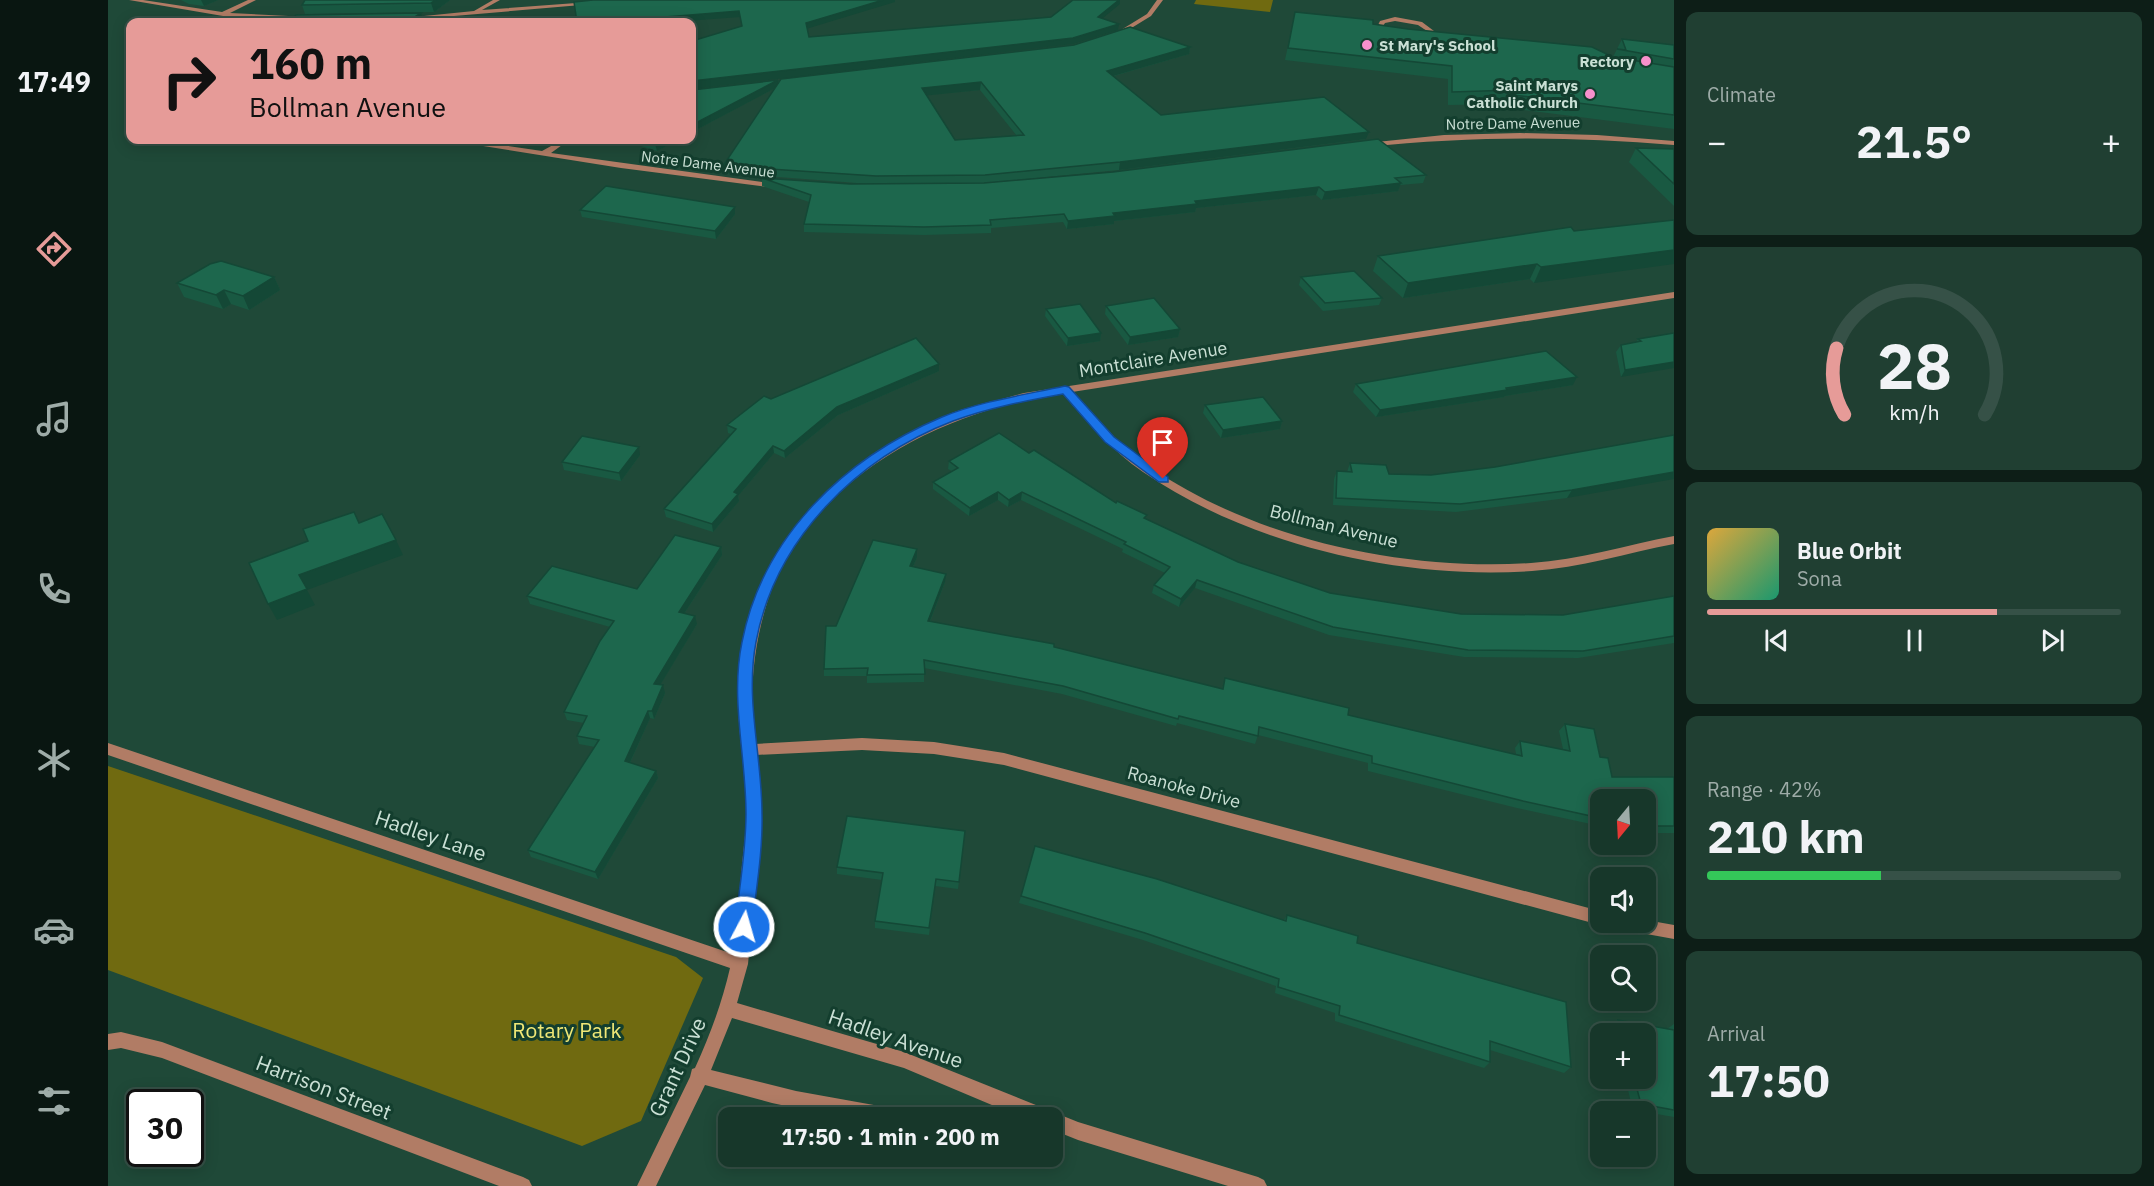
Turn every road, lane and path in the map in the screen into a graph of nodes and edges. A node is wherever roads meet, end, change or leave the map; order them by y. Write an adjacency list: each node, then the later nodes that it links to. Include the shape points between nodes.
1 (132, 0): 7 (street)
2 (253, 0): 7 (street)
3 (496, 0): 6 (street)
4 (1160, 0): 13 (street, via 1149,15)
5 (595, 4): 6 (street)
6 (473, 13): 9 (street); 10 (street)
7 (223, 14): 8 (street)
8 (288, 18)
9 (411, 18)
10 (465, 18)
11 (1431, 31): 11 (street, via 1412,20 1387,20 1380,24 1383,30 1402,36 1425,36); 12 (street)
12 (1439, 32)
13 (1109, 37)
14 (1674, 143): 17 (street, Notre Dame Avenue, via 1530,134)
15 (482, 144): 18 (street, Notre Dame Avenue)
16 (559, 144): 18 (street)
17 (1363, 145)
18 (543, 154): 19 (street, Notre Dame Avenue)
19 (788, 187)
20 (1674, 295): 21 (street, Montclaire Avenue)
21 (1065, 390): 22 (street, Bollman Avenue, via 1110,440 1176,487 1250,523 1333,548 1416,564 1499,568 1533,567); 24 (street, Montclaire Avenue, via 996,404 909,437 873,459 810,515 783,553 762,595 749,642 745,694)
22 (1674, 540)
23 (108, 749): 28 (street, Hadley Lane)
24 (751, 750): 25 (street, Roanoke Drive, via 862,744 934,748 1005,759); 28 (street, Montclaire Avenue, via 754,814)
25 (1590, 915)
26 (1656, 929): 27 (street)
27 (1674, 932)
28 (740, 964): 29 (street, Grant Drive)
29 (729, 1009): 31 (street, Grant Drive); 33 (street, Hadley Avenue, via 904,1060)
30 (108, 1042): 37 (street, Harrison Street, via 121,1040 162,1050)
31 (698, 1075): 32 (street, via 751,1091); 38 (street, Grant Drive)
32 (830, 1107)
33 (1019, 1107)
34 (1063, 1125): 36 (street)
35 (1063, 1130): 36 (street)
36 (1078, 1131): 39 (street)
37 (523, 1186)
38 (646, 1186)
39 (1258, 1186)

